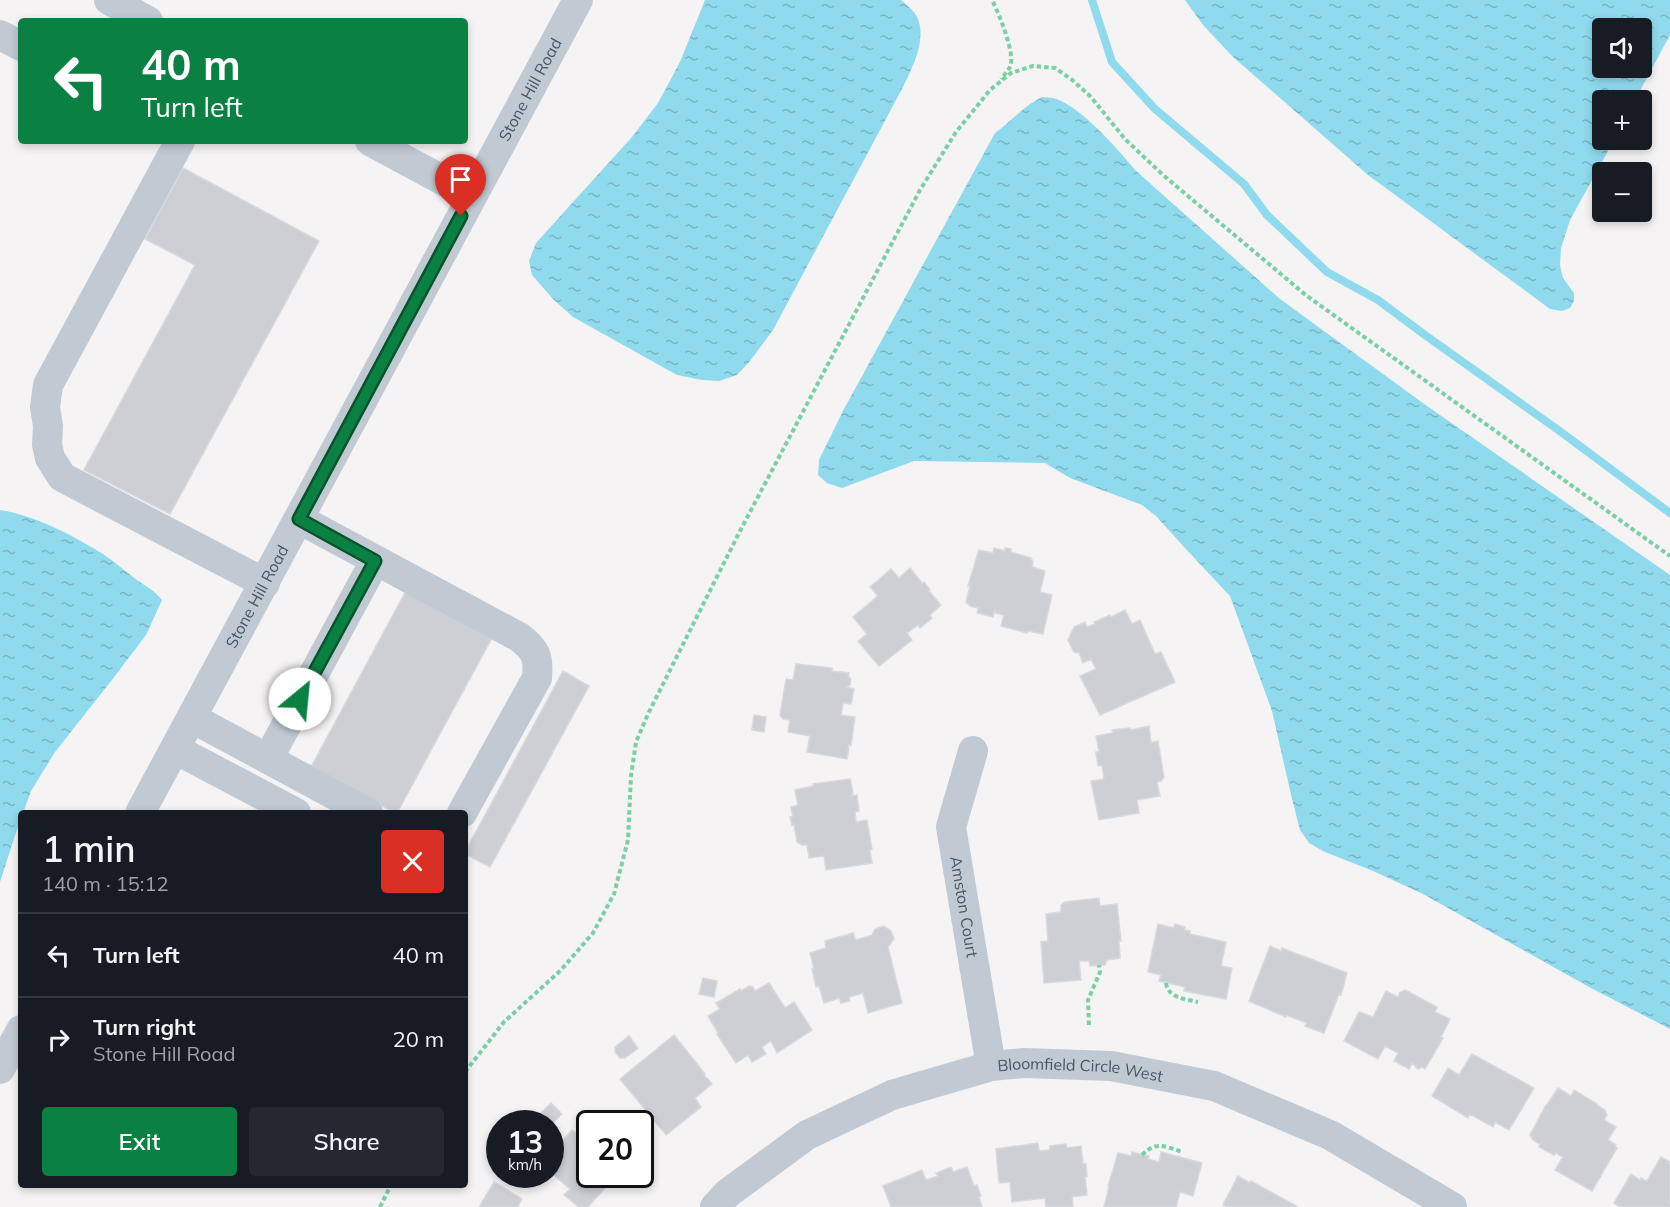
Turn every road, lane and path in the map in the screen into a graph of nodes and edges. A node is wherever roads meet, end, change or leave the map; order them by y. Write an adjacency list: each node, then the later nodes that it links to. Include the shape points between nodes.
1 (110, 0): 4 (street)
2 (578, 0): 10 (street, Stone Hill Road)
3 (993, 2): 7 (path, via 1012,57 1010,67)
4 (143, 18)
5 (0, 35): 6 (street)
6 (18, 44)
7 (997, 84): 12 (path, via 1011,73 1033,66 1055,68 1071,79 1163,175 1307,296); 31 (path, via 956,132 920,190 648,714 636,742 628,840 614,894 592,933 561,970 504,1022)
8 (178, 144): 14 (street, via 48,386 47,445 62,477)
9 (376, 144): 10 (street)
10 (472, 196): 11 (street, Stone Hill Road)
11 (299, 519): 13 (street); 14 (street, Stone Hill Road)
12 (1670, 556)
13 (375, 561): 18 (street); 23 (street, via 519,637 536,653 537,678)
14 (265, 583): 15 (street, Stone Hill Road)
15 (192, 718): 16 (street, Stone Hill Road); 18 (street)
16 (175, 749): 19 (street); 20 (street, Stone Hill Road)
17 (973, 751): 29 (street, Amston Court, via 951,827)
18 (268, 759): 22 (street)
19 (246, 801): 21 (street)
20 (142, 810)
21 (284, 810)
22 (362, 810)
23 (464, 810)
24 (1099, 965): 27 (path, via 1100,972 1088,1000)
25 (1166, 983): 26 (path, via 1170,993)
26 (1198, 1002)
27 (1089, 1025)
28 (18, 1035): 30 (street)
29 (991, 1066): 36 (street, Bloomfield Circle West, via 892,1095 807,1135 728,1193); 37 (street, Bloomfield Circle West, via 1111,1066 1214,1086 1330,1136)
30 (0, 1068)
31 (468, 1068)
32 (1183, 1152): 33 (path, via 1158,1145)
33 (1142, 1155)
34 (390, 1188): 35 (path)
35 (380, 1207)
36 (715, 1207)
37 (1452, 1207)

